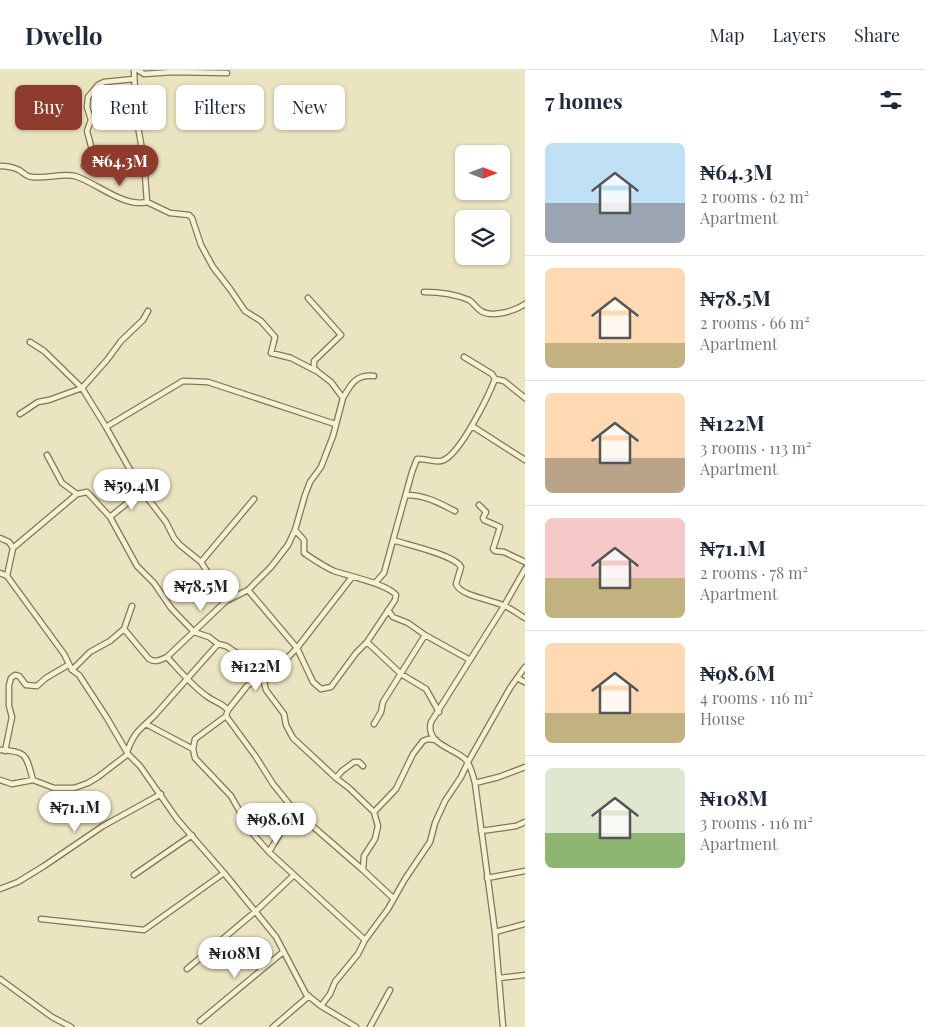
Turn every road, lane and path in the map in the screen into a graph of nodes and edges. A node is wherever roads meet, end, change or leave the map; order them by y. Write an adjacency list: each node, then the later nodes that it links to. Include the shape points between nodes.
1 (136, 70): 2 (street, via 144,74); 3 (street)
2 (227, 74)
3 (134, 79): 5 (street, via 104,82 88,97 91,120 87,131 94,157); 6 (street)
4 (0, 166): 6 (street, via 9,166 30,177 61,174 76,177 110,194 141,204)
5 (84, 166)
6 (147, 202): 13 (street, via 170,213 192,218 213,267 244,311 261,321 275,337 271,353 291,358)
7 (424, 292): 9 (street, via 452,294 472,301 481,311 501,314)
8 (308, 298): 13 (street, via 341,335 314,361)
9 (525, 304)
10 (148, 312): 16 (street)
11 (30, 342): 16 (street, via 44,351)
12 (464, 357): 15 (street)
13 (318, 372): 17 (street)
14 (374, 376): 17 (street, via 365,375 353,382)
15 (495, 379): 18 (street, via 504,381); 21 (street)
16 (82, 388): 19 (street, via 38,402); 22 (street)
17 (343, 398): 20 (street)
18 (525, 398)
19 (20, 414)
20 (335, 424): 22 (street, via 208,382 183,381); 32 (street, via 321,467 304,494)
21 (472, 426): 24 (street); 27 (street, via 454,452 444,460 417,459)
22 (106, 427): 25 (street)
23 (47, 455): 26 (street, via 62,483)
24 (525, 460)
25 (142, 490): 31 (street); 36 (street, via 180,546)
26 (77, 494): 31 (street, via 87,492); 35 (street)
27 (406, 495): 30 (street, via 437,501); 34 (street)
28 (254, 499): 36 (street)
29 (479, 505): 37 (street, via 486,512 484,520 500,527 494,552 504,552)
30 (456, 510)
31 (110, 517): 51 (street, via 137,566)
32 (295, 530): 41 (street, via 304,540 304,552 332,570); 43 (street, via 288,545)
33 (0, 538): 35 (street)
34 (393, 540): 42 (street, via 384,573); 46 (street, via 458,563 461,567 456,584 458,588)
35 (13, 548): 40 (street)
36 (201, 562): 44 (street)
37 (525, 562)
38 (525, 569): 46 (street)
39 (0, 573): 40 (street)
40 (7, 576): 59 (street, via 64,654)
41 (352, 577): 42 (street); 56 (street)
42 (375, 583): 47 (street, via 396,595)
43 (248, 590): 44 (street); 56 (street)
44 (226, 601): 49 (street)
45 (132, 606): 50 (street)
46 (504, 606): 48 (street); 58 (street)
47 (388, 610): 52 (street, via 393,617); 54 (street)
48 (525, 618)
49 (201, 626): 51 (street); 53 (street)
50 (124, 629): 57 (street, via 149,659 158,661); 61 (street, via 90,652)
51 (194, 632): 53 (street); 57 (street)
52 (425, 635): 58 (street); 62 (street)
53 (209, 637): 55 (street)
54 (367, 642): 56 (street, via 326,689 313,682); 62 (street)
55 (218, 644): 63 (street, via 238,653); 65 (street)
56 (297, 648): 66 (street)
57 (167, 657): 65 (street)
58 (470, 660): 69 (street)
59 (68, 665): 61 (street); 75 (street, via 37,686 26,685 19,676 12,678 9,706 12,717)
60 (525, 667): 64 (street)
61 (72, 670): 76 (street, via 79,675)
62 (401, 674): 69 (street, via 426,689); 72 (street, via 383,702)
63 (259, 677): 66 (street); 68 (street, via 247,686)
64 (518, 678): 67 (street); 77 (street)
65 (186, 679): 68 (street); 71 (street)
66 (264, 682): 80 (street, via 266,690 284,714 293,738)
67 (525, 682)
68 (228, 710): 70 (street)
69 (438, 712): 73 (street, via 430,727)
70 (226, 716): 74 (street, via 195,739); 85 (street, via 272,784)
71 (146, 724): 74 (street); 76 (street, via 137,730)
72 (374, 724)
73 (436, 740): 77 (street); 86 (street, via 423,741 396,788)
74 (193, 749): 90 (street, via 195,758 231,796 252,833)
75 (2, 750): 82 (street, via 24,755)
76 (127, 753): 82 (street, via 98,778 74,788 54,788); 84 (street)
77 (468, 762): 83 (street); 98 (street, via 445,801 430,842)
78 (363, 766): 80 (street, via 354,762)
79 (525, 767): 83 (street, via 499,778)
80 (336, 778): 86 (street)
81 (0, 780): 82 (street, via 12,784)
82 (33, 780)
83 (475, 783): 88 (street)
84 (161, 794): 89 (street); 97 (street)
85 (294, 810): 90 (street); 91 (street)
86 (374, 812): 91 (street, via 378,826 375,839 364,856)
87 (525, 822): 88 (street)
88 (482, 831): 96 (street)
89 (192, 835): 93 (street); 95 (street)
90 (270, 852): 94 (street)
91 (363, 870): 98 (street)
92 (525, 871): 96 (street)
93 (224, 873): 99 (street); 100 (street, via 144,930)
94 (294, 874): 99 (street); 103 (street)
95 (134, 875)
96 (488, 878): 102 (street)
97 (0, 890)
98 (393, 898): 103 (street)
99 (256, 911): 104 (street); 105 (street)
100 (41, 919)
101 (525, 924): 102 (street)
102 (495, 932): 107 (street)
103 (365, 940): 111 (street)
104 (283, 952): 110 (street); 112 (street)
105 (187, 969)
106 (525, 975): 107 (street)
107 (498, 978): 118 (street)
108 (0, 979): 114 (street)
109 (390, 990): 117 (street)
110 (309, 996): 111 (street); 115 (street)
111 (321, 1006): 113 (street)
112 (200, 1021)
113 (349, 1026): 116 (street)
114 (71, 1027)
115 (273, 1027)
116 (356, 1027)
117 (370, 1027)
118 (503, 1027)

